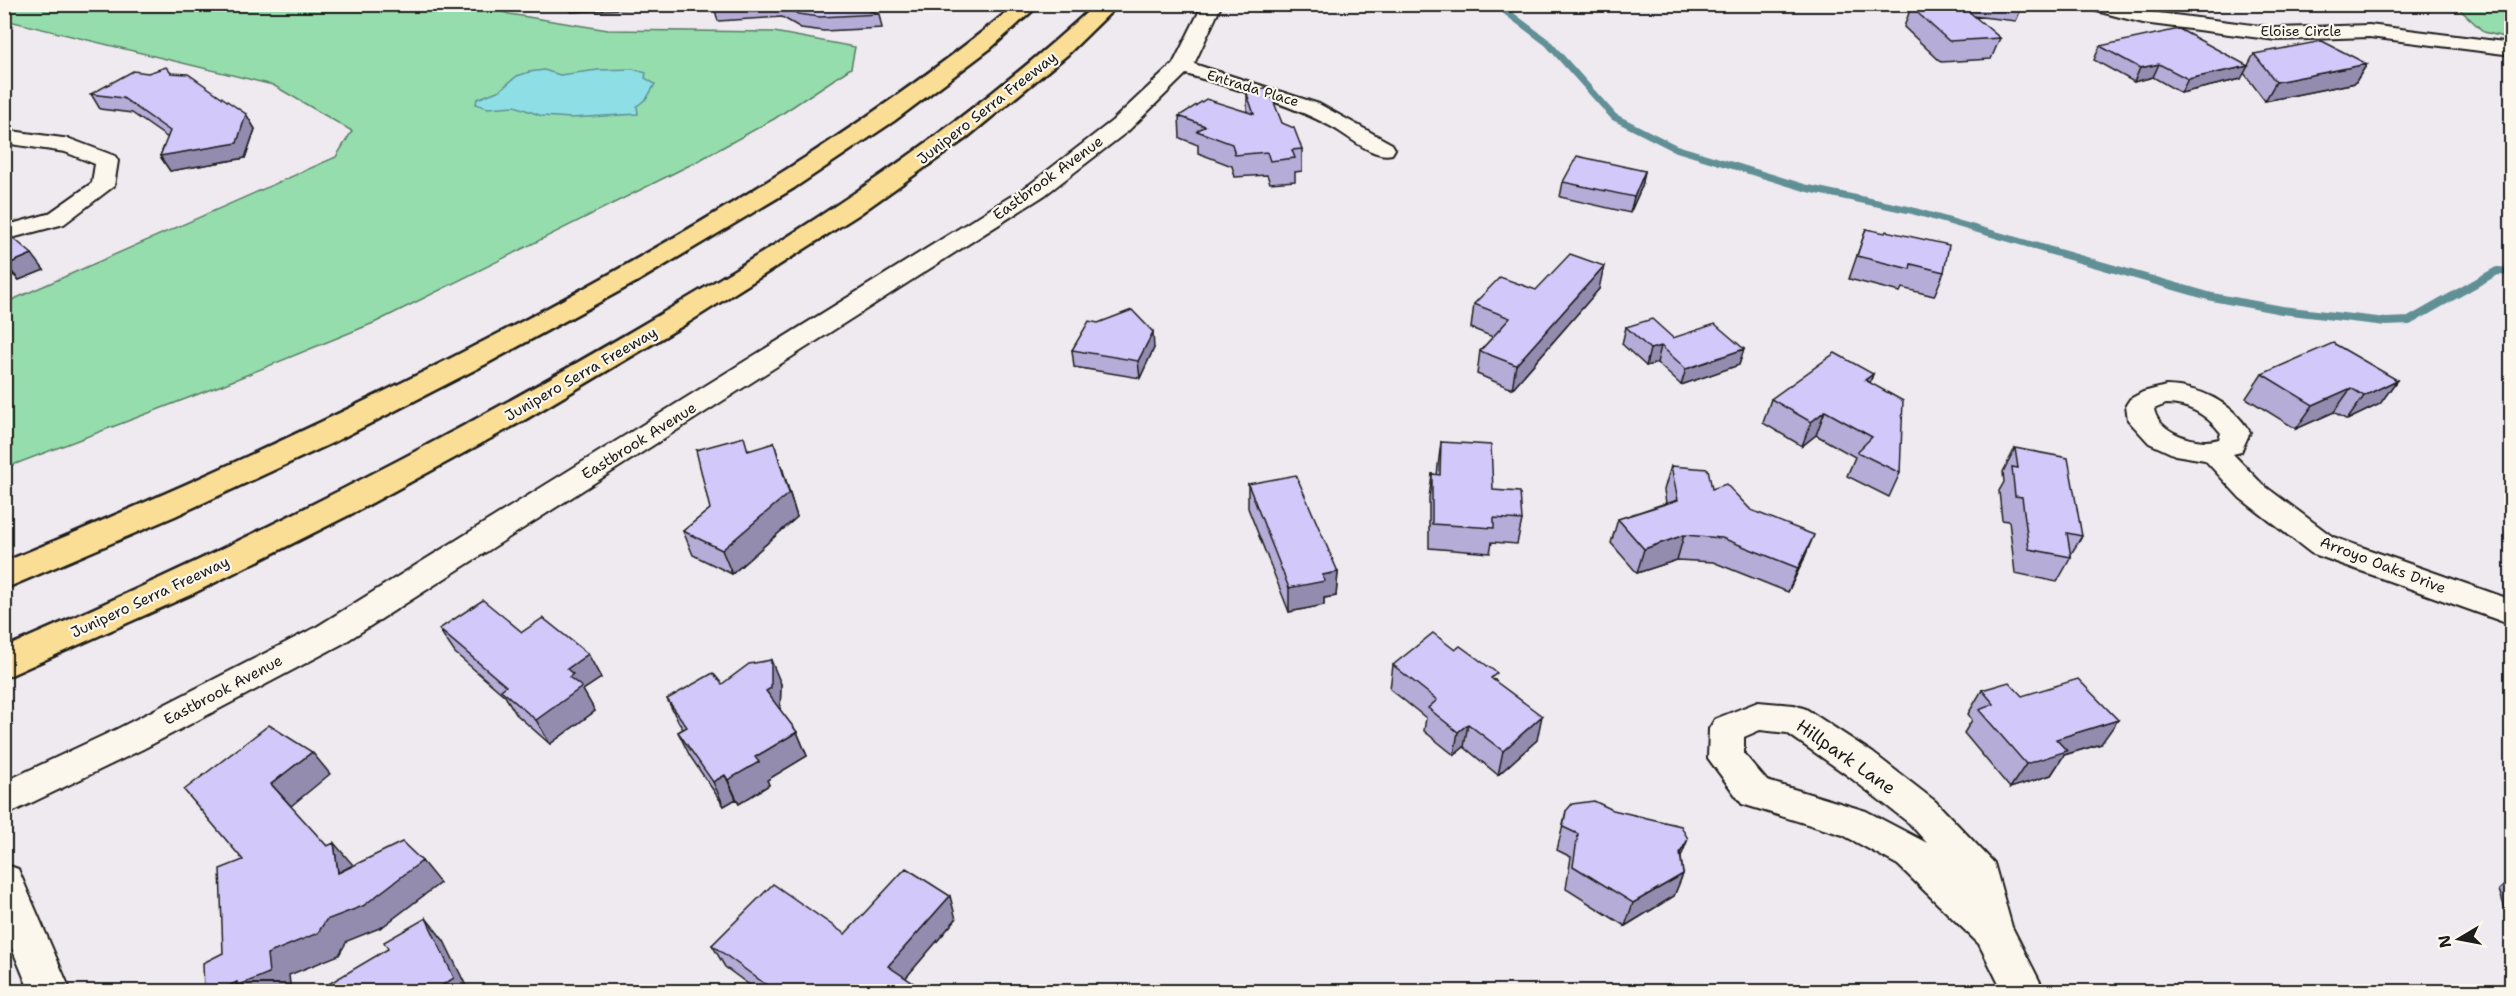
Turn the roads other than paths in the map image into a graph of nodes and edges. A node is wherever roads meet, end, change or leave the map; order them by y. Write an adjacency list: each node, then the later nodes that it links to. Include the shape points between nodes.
1 (1030, 4): 11 (highway, via 908,102 835,151 561,313 327,433 191,497)
2 (1109, 4): 13 (highway, Junipero Serra Freeway, via 1054,58 972,124 773,259 638,341 376,487 219,566)
3 (1214, 4): 6 (street, Eastbrook Avenue)
4 (2092, 4): 5 (street, Eloise Circle, via 2143,17 2276,34 2369,31)
5 (2511, 49)
6 (1182, 67): 8 (street, Entrada Place, via 1296,100 1353,127); 14 (street, Eastbrook Avenue, via 1120,126 1037,190 330,635)
7 (4, 136): 9 (street, via 70,146 107,161 104,186 56,219)
8 (1384, 149)
9 (4, 233)
10 (2213, 451): 12 (street, Arroyo Oaks Drive, via 2251,492 2322,545)
11 (4, 576)
12 (2511, 613)
13 (4, 664)
14 (4, 800)
15 (4, 881): 17 (street)
16 (1993, 931): 16 (street, Hillpark Lane, via 1980,875 1922,812 1860,764 1794,719 1758,716 1727,729 1726,758 1755,793 1852,822 1911,854); 18 (street, Hillpark Lane)
17 (51, 992)
18 (2025, 992)

